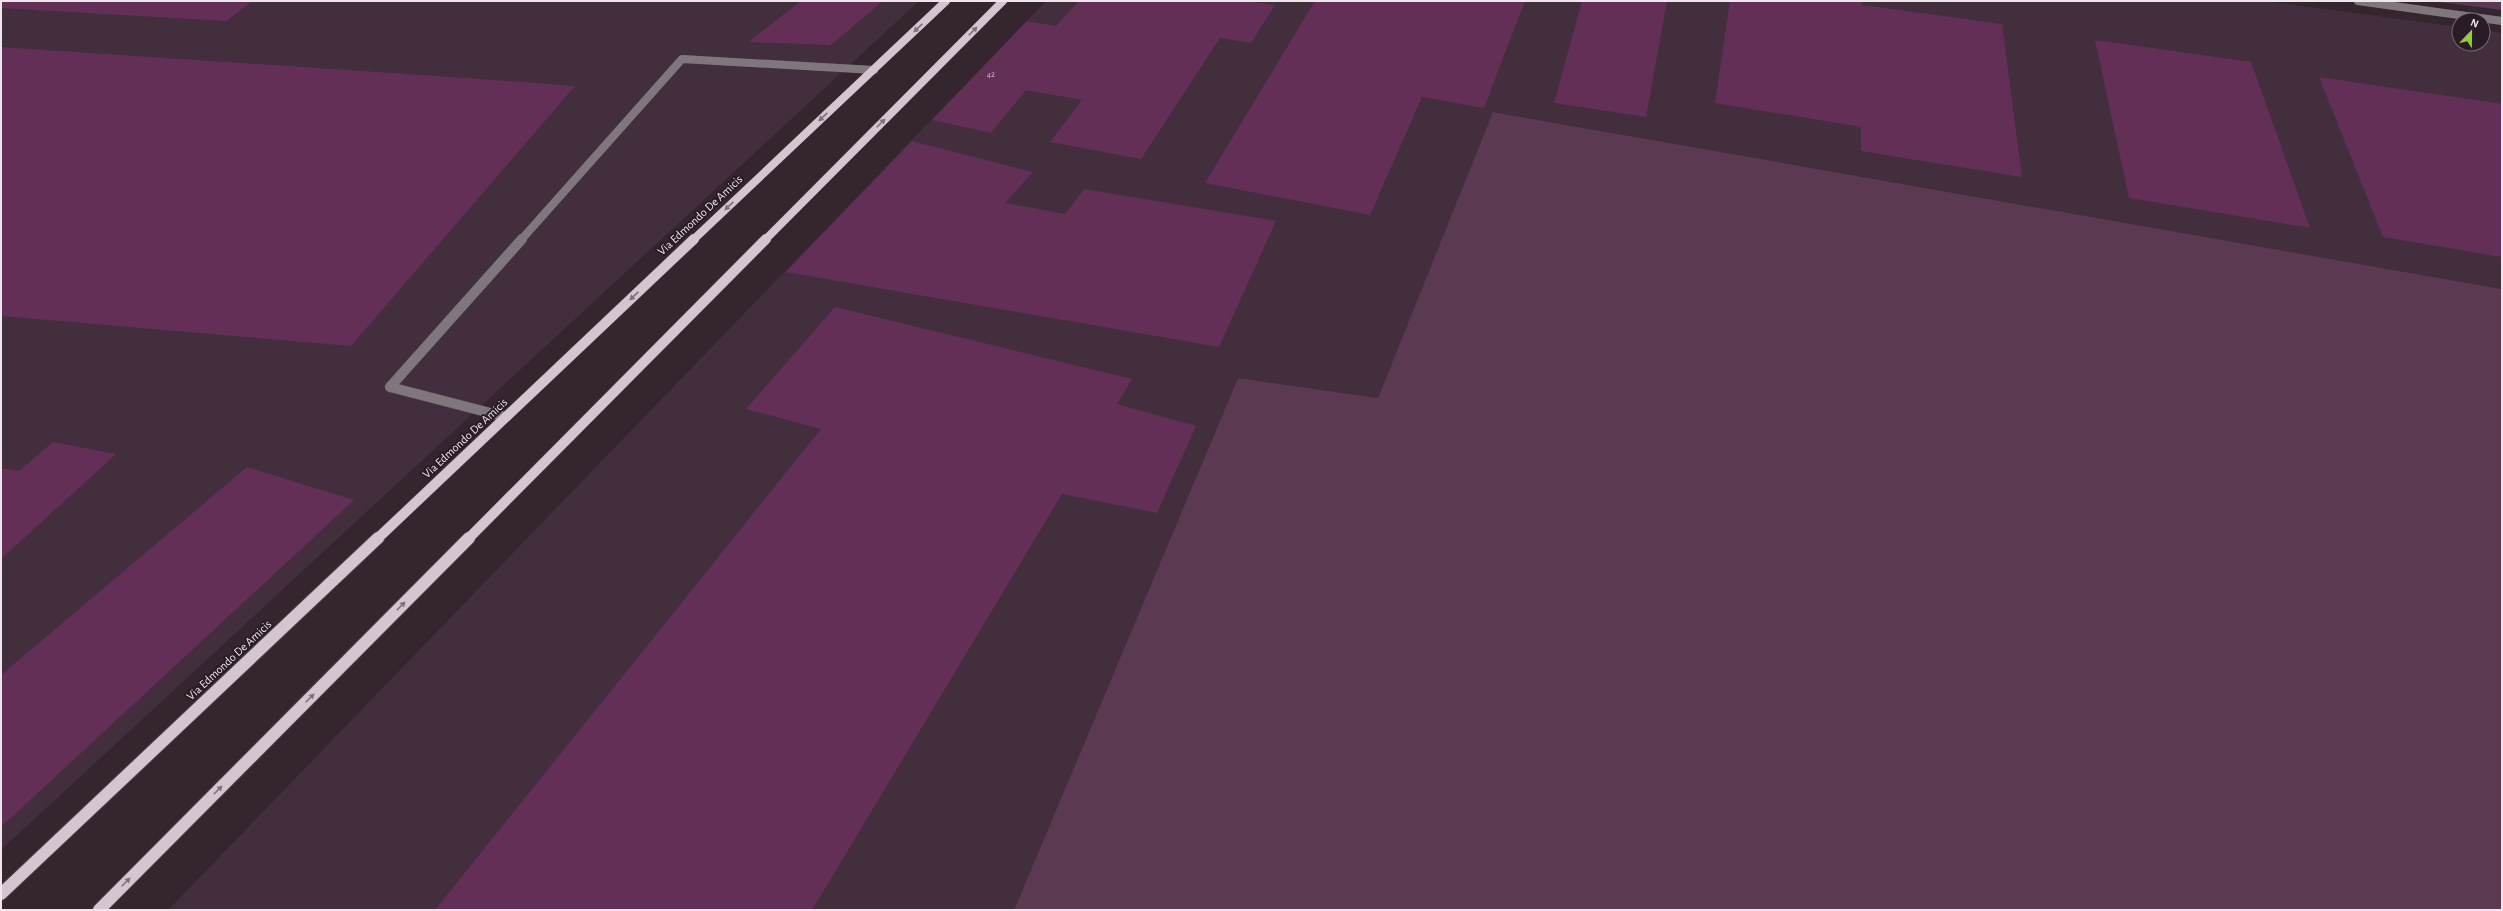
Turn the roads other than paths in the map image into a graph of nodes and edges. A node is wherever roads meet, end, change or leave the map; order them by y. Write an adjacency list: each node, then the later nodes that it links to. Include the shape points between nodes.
1 (946, 1): 5 (main road, Via Edmondo De Amicis, one-way to 5)
2 (1003, 1): 8 (main road, one-way to 2)
3 (2358, 1): 4 (street)
4 (2502, 21)
5 (874, 70): 6 (main road, Via Edmondo De Amicis, one-way to 6); 6 (street, via 682,59 390,387)
6 (506, 417): 7 (main road, Via Edmondo De Amicis)
7 (1, 894)
8 (99, 910)

